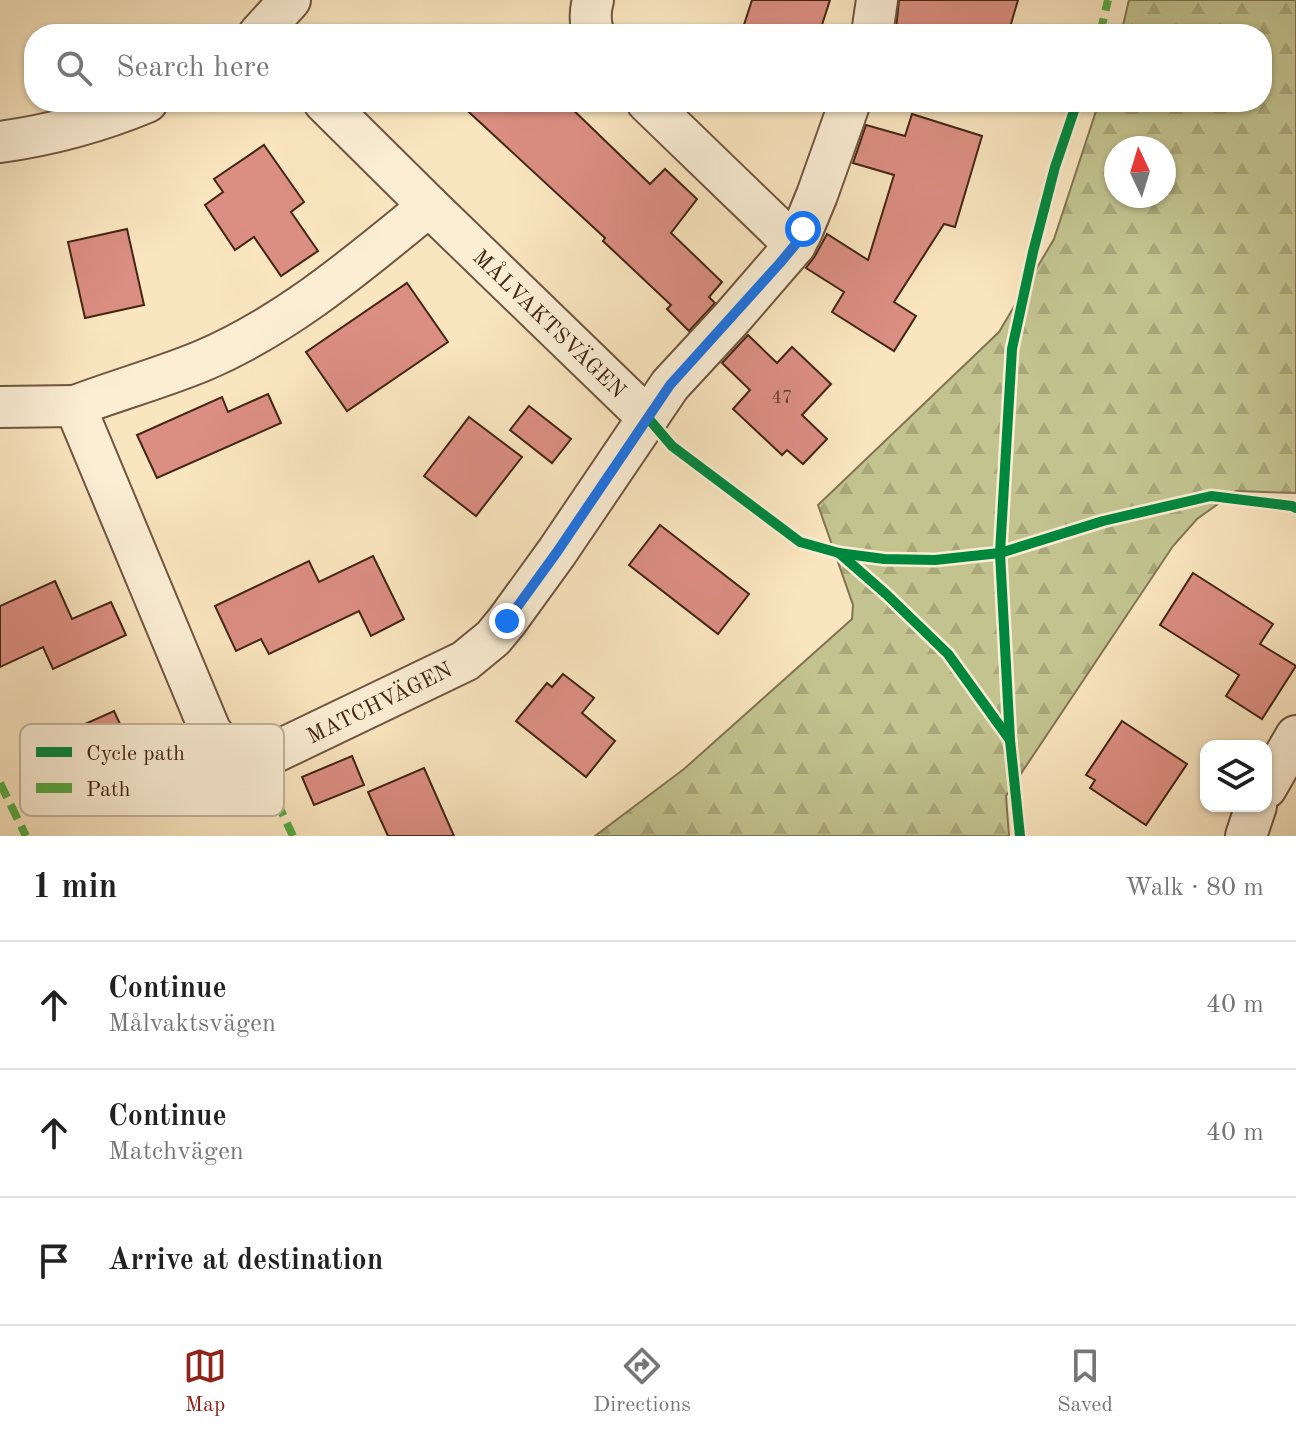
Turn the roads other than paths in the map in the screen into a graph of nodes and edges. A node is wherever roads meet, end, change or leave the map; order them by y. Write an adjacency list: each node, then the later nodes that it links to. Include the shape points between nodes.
1 (290, 0): 4 (street)
2 (593, 0): 5 (street)
3 (877, 0): 6 (street)
4 (268, 24)
5 (592, 24)
6 (873, 24)
7 (119, 112): 11 (street, via 78,127)
8 (334, 112): 12 (street, MÅLVAKTSVÄGEN)
9 (657, 112): 13 (street)
10 (846, 112): 13 (street, MÅLVAKTSVÄGEN)
11 (0, 142)
12 (429, 206): 14 (street, via 329,286 233,346); 16 (street, MÅLVAKTSVÄGEN)
13 (795, 245): 16 (street, MÅLVAKTSVÄGEN, via 670,385)
14 (75, 406): 15 (street); 17 (street, MATCHVÄGEN)
15 (0, 407)
16 (648, 418): 19 (street, MATCHVÄGEN, via 532,586 479,651)
17 (208, 724)
18 (1296, 736): 20 (street)
19 (284, 748)
20 (1272, 778)
21 (1254, 812): 22 (street)
22 (1246, 836)

